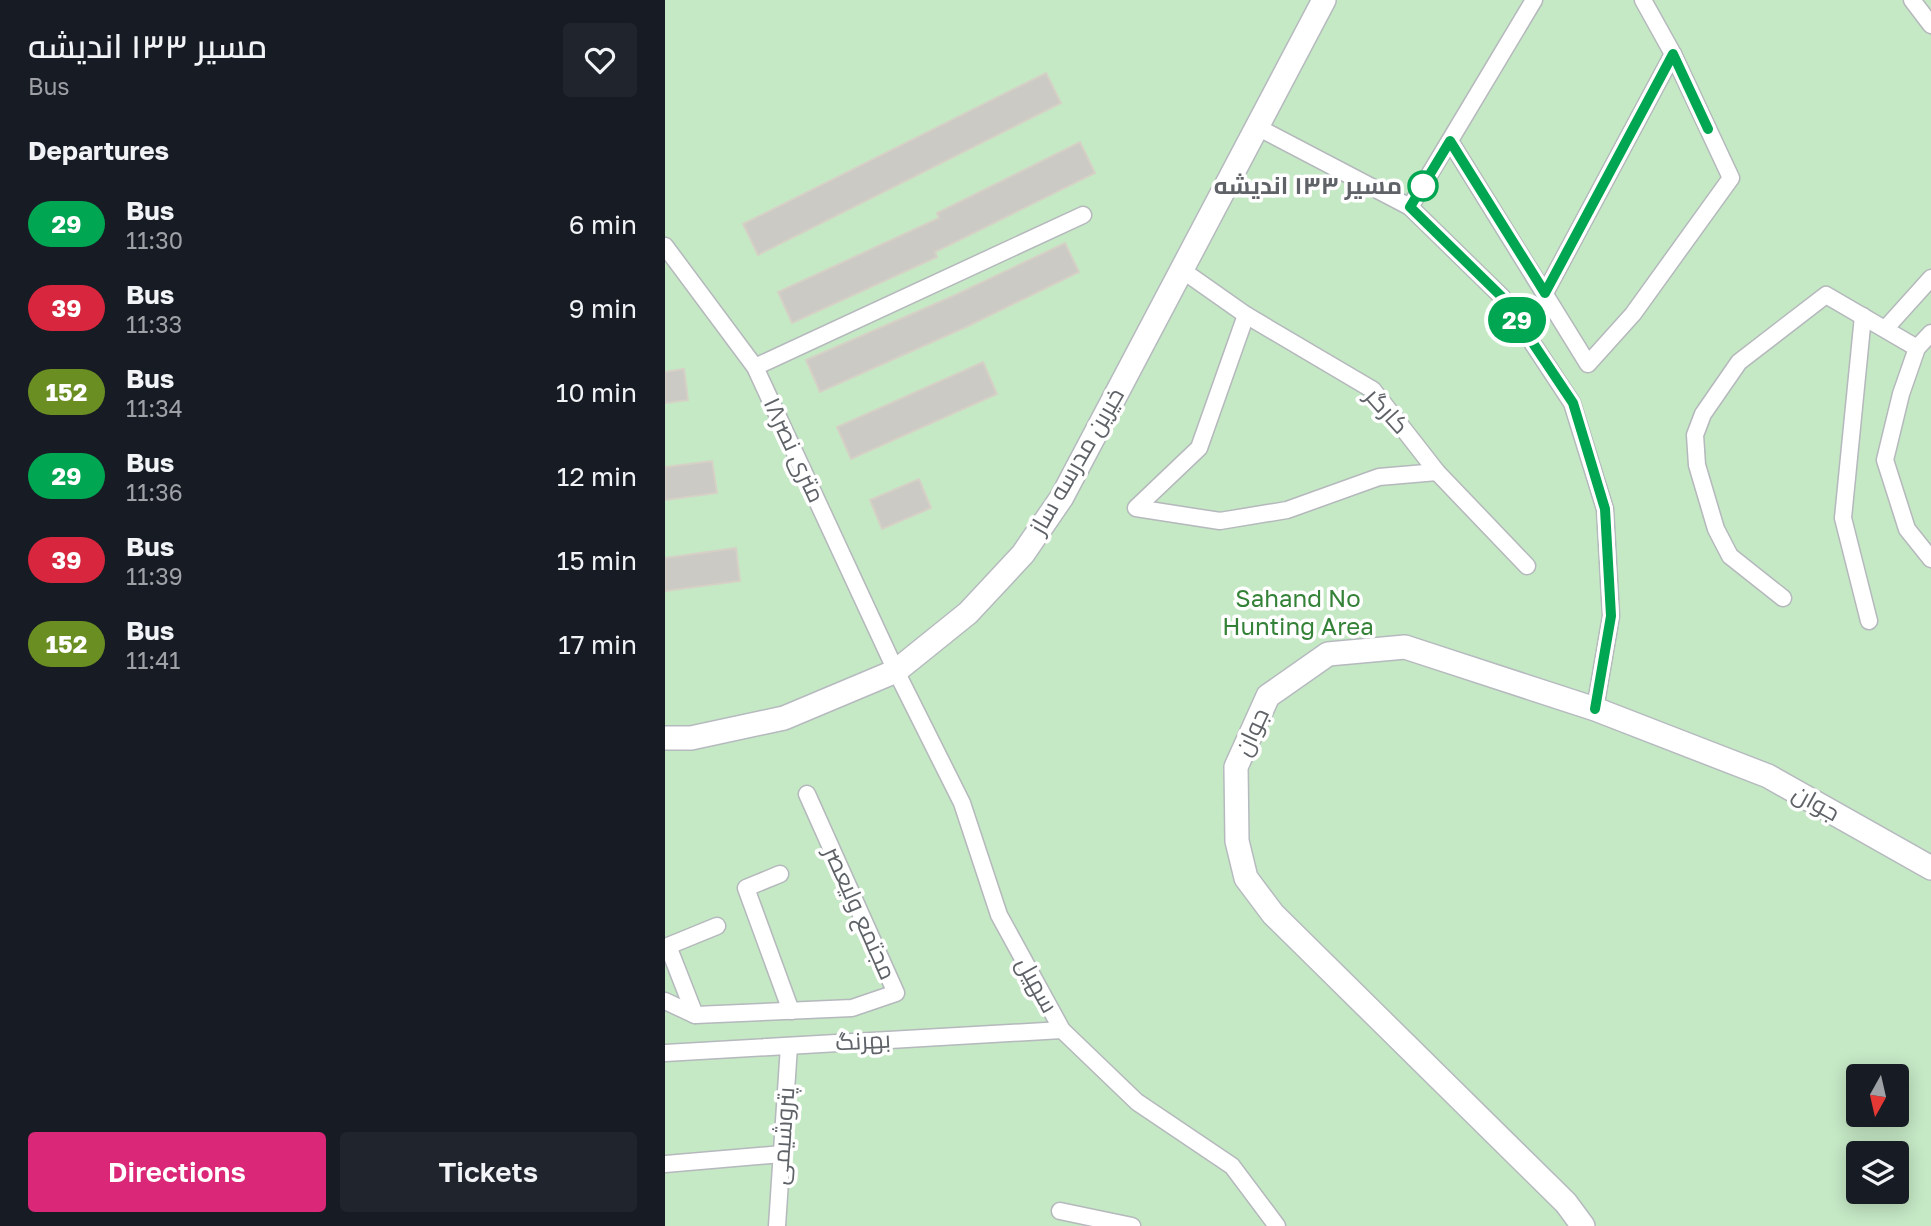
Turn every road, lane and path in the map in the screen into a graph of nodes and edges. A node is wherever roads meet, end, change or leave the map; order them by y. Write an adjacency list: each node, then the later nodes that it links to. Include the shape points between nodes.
1 (1324, 0): 7 (street, خیرین مدرسه ساز)
2 (1534, 0): 8 (street)
3 (1643, 0): 6 (street)
4 (1912, 0): 5 (street)
5 (1931, 25)
6 (1673, 54): 14 (street); 14 (street, via 1731,178 1633,314 1588,364)
7 (1257, 127): 9 (street); 12 (street, خیرین مدرسه ساز)
8 (1450, 141): 9 (street); 14 (street)
9 (1410, 207): 27 (street, via 1502,297 1573,403 1605,509 1611,616)
10 (1083, 215): 20 (street)
11 (665, 246): 20 (street, ۱۸متری نصر)
12 (1182, 270): 15 (street, کارگر); 26 (street, خیرین مدرسه ساز, via 1062,496 1023,554 968,613)
13 (1931, 278): 17 (street)
14 (1545, 293)
15 (1246, 315): 21 (street, کارگر, via 1373,390); 21 (street, via 1199,447 1136,508 1220,521 1287,510 1379,477)
16 (1863, 316): 17 (street); 24 (street, via 1826,295 1739,362 1703,414 1695,435 1697,466 1716,529 1730,556); 25 (street, via 1843,518)
17 (1886, 328): 19 (street)
18 (1931, 333): 19 (street)
19 (1917, 348): 22 (street, via 1885,460 1907,529)
20 (755, 367): 26 (street, ۱۸متری نصر)
21 (1437, 472): 23 (street, کارگر)
22 (1931, 559)
23 (1527, 566)
24 (1783, 598)
25 (1870, 621)
26 (896, 671): 28 (street, خیرین مدرسه ساز, via 784,718 691,738); 36 (street, سهیل, via 962,803 999,915)
27 (1595, 709): 30 (street, جوان, via 1768,776); 45 (street, جوان, via 1405,647 1328,654 1268,696 1236,767 1237,841 1246,878 1273,914 1566,1203)
28 (665, 738)
29 (807, 794): 34 (street, مجتمع ولیعصر, via 896,992 852,1008)
30 (1931, 868)
31 (780, 874): 34 (street, via 746,888)
32 (717, 926): 35 (street, via 668,946)
33 (665, 1001): 35 (street)
34 (791, 1011): 35 (street, مجتمع ولیعصر)
35 (691, 1014)
36 (1062, 1030): 37 (street, بهرنگ); 44 (street, سهیل, via 1137,1102 1232,1166)
37 (789, 1046): 38 (street, بهرنگ); 39 (street, پتروشیمی)
38 (665, 1053)
39 (782, 1154): 40 (street); 42 (street, پتروشیمی)
40 (665, 1164)
41 (1060, 1211): 43 (street)
42 (777, 1226)
43 (1132, 1226)
44 (1277, 1226)
45 (1583, 1226)

